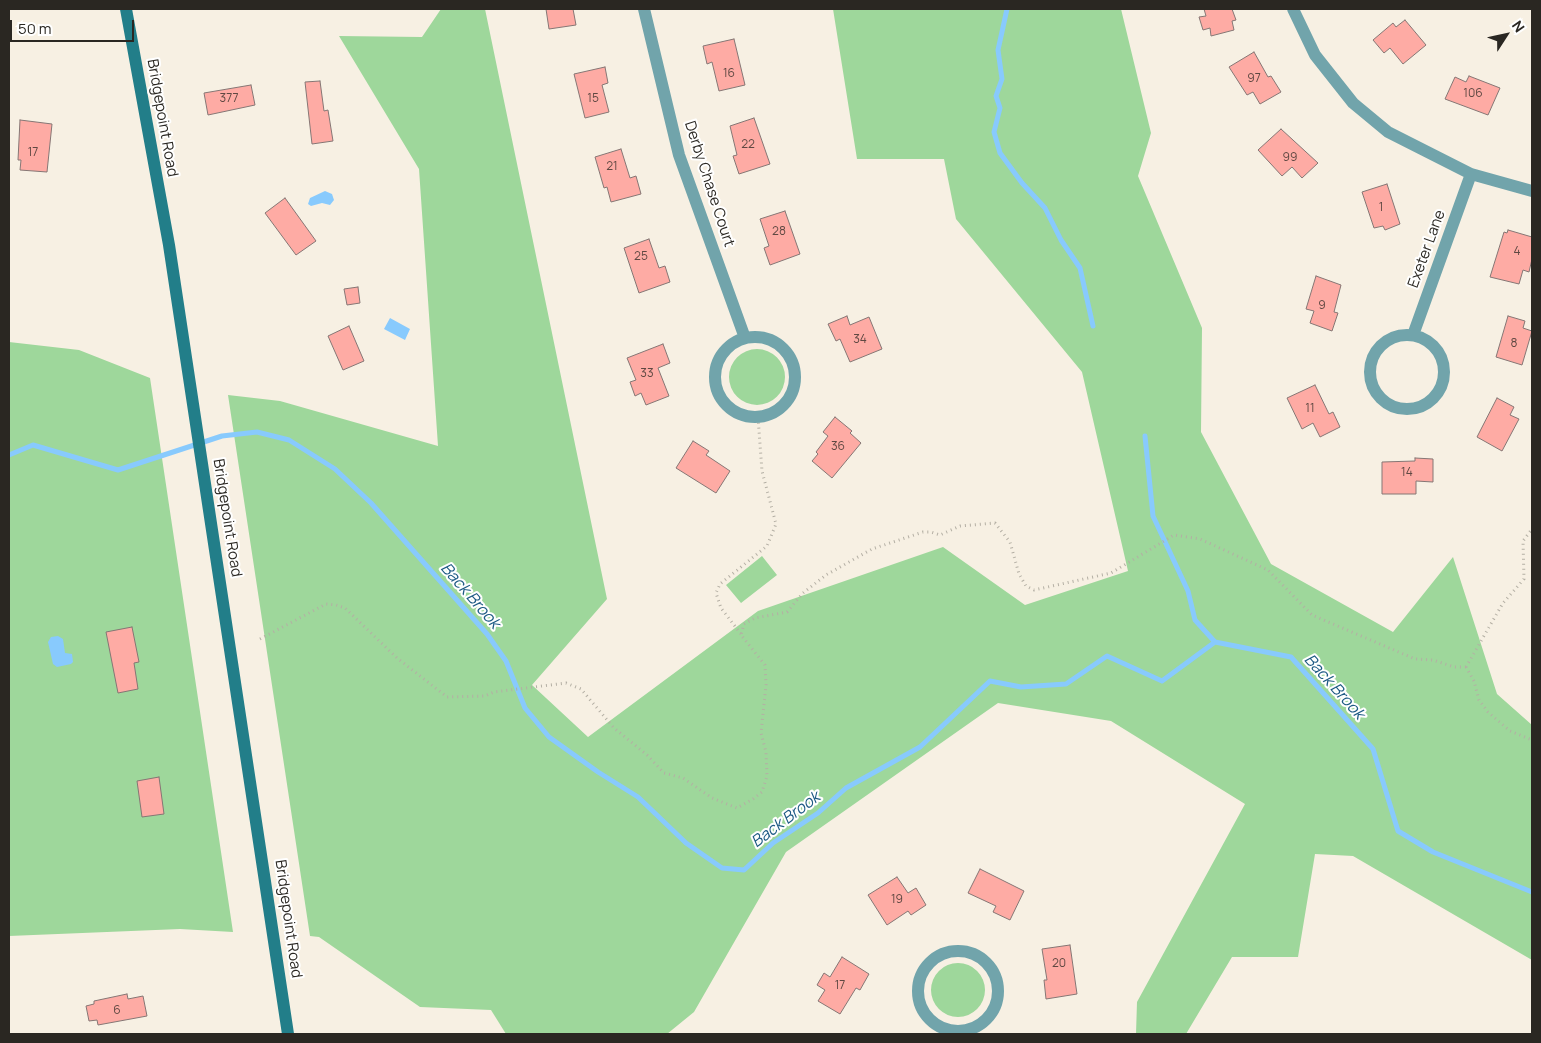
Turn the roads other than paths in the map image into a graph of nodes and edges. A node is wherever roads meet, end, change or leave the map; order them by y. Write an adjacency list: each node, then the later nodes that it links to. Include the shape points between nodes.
1 (126, 9): 9 (street, Bridgepoint Road, via 169,245)
2 (644, 9): 7 (street, Derby Chase Court, via 679,155)
3 (1293, 9): 4 (street, via 1315,54 1353,103 1388,132)
4 (1471, 174): 5 (street); 6 (street, Exeter Lane)
5 (1532, 191)
6 (1413, 335): 6 (street, via 1388,340 1372,359 1372,384 1378,395 1387,404 1399,408 1417,408 1432,400 1444,379 1441,356 1434,346)
7 (745, 338): 7 (street, via 758,337 783,348 795,372 789,398 768,415 743,416 731,410 716,389 717,364 733,343)
8 (938, 1031): 8 (street, via 965,1031 978,1026 995,1007 998,994 994,975 982,959 970,953 944,953 933,960 921,976 918,995 921,1008)
9 (288, 1034)

